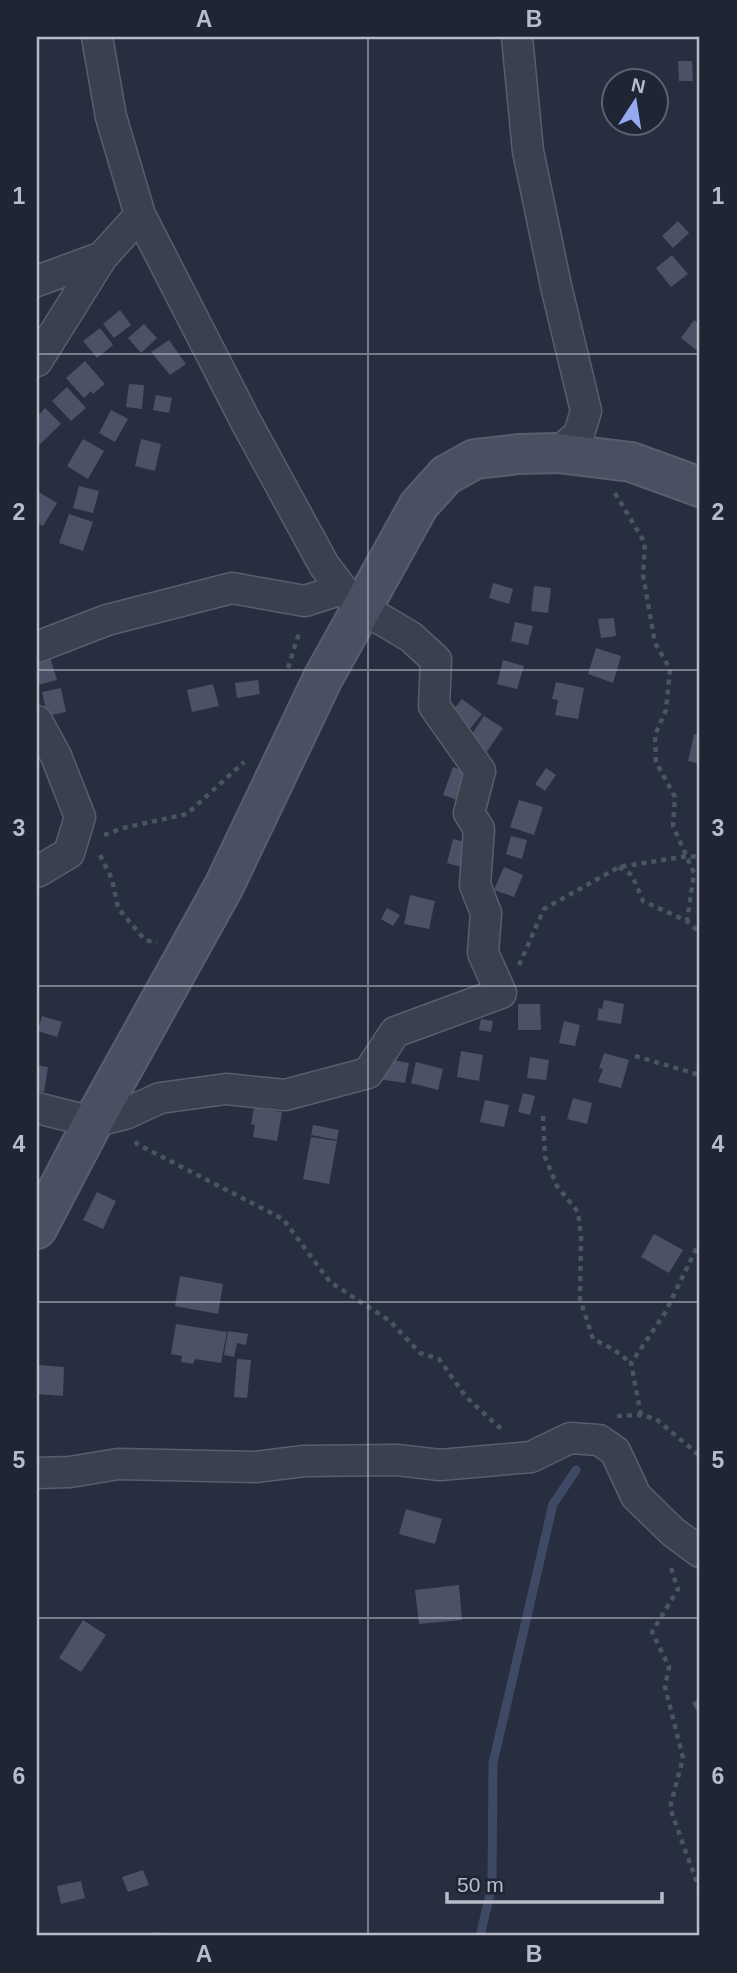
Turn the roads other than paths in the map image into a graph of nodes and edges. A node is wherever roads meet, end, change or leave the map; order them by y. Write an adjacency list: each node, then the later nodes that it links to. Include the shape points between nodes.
1 (97, 37): 3 (street, via 110,117)
2 (517, 37): 7 (street, via 528,151 586,411)
3 (140, 215): 4 (street); 9 (street, via 324,565)
4 (102, 257): 5 (street); 6 (street)
5 (37, 281)
6 (37, 361)
7 (575, 454): 8 (street, via 631,462); 9 (street, via 475,459 446,475)
8 (700, 487)
9 (352, 598): 10 (street, via 305,601 232,588 107,620); 14 (street, via 323,678); 14 (street, via 411,637 436,660 434,706 480,771 470,813 480,829 475,885 486,913 483,953 502,993 395,1031 368,1073 285,1095 226,1089 160,1098)
10 (37, 647)
11 (37, 721): 12 (street, via 86,828 69,853)
12 (37, 872)
13 (37, 1108): 14 (street)
14 (109, 1118): 15 (street)
15 (41, 1214)
16 (37, 1473): 17 (street, via 118,1464 256,1467 304,1461 397,1460 440,1465 531,1457 570,1438 599,1440 615,1451 636,1496)
17 (700, 1552)

